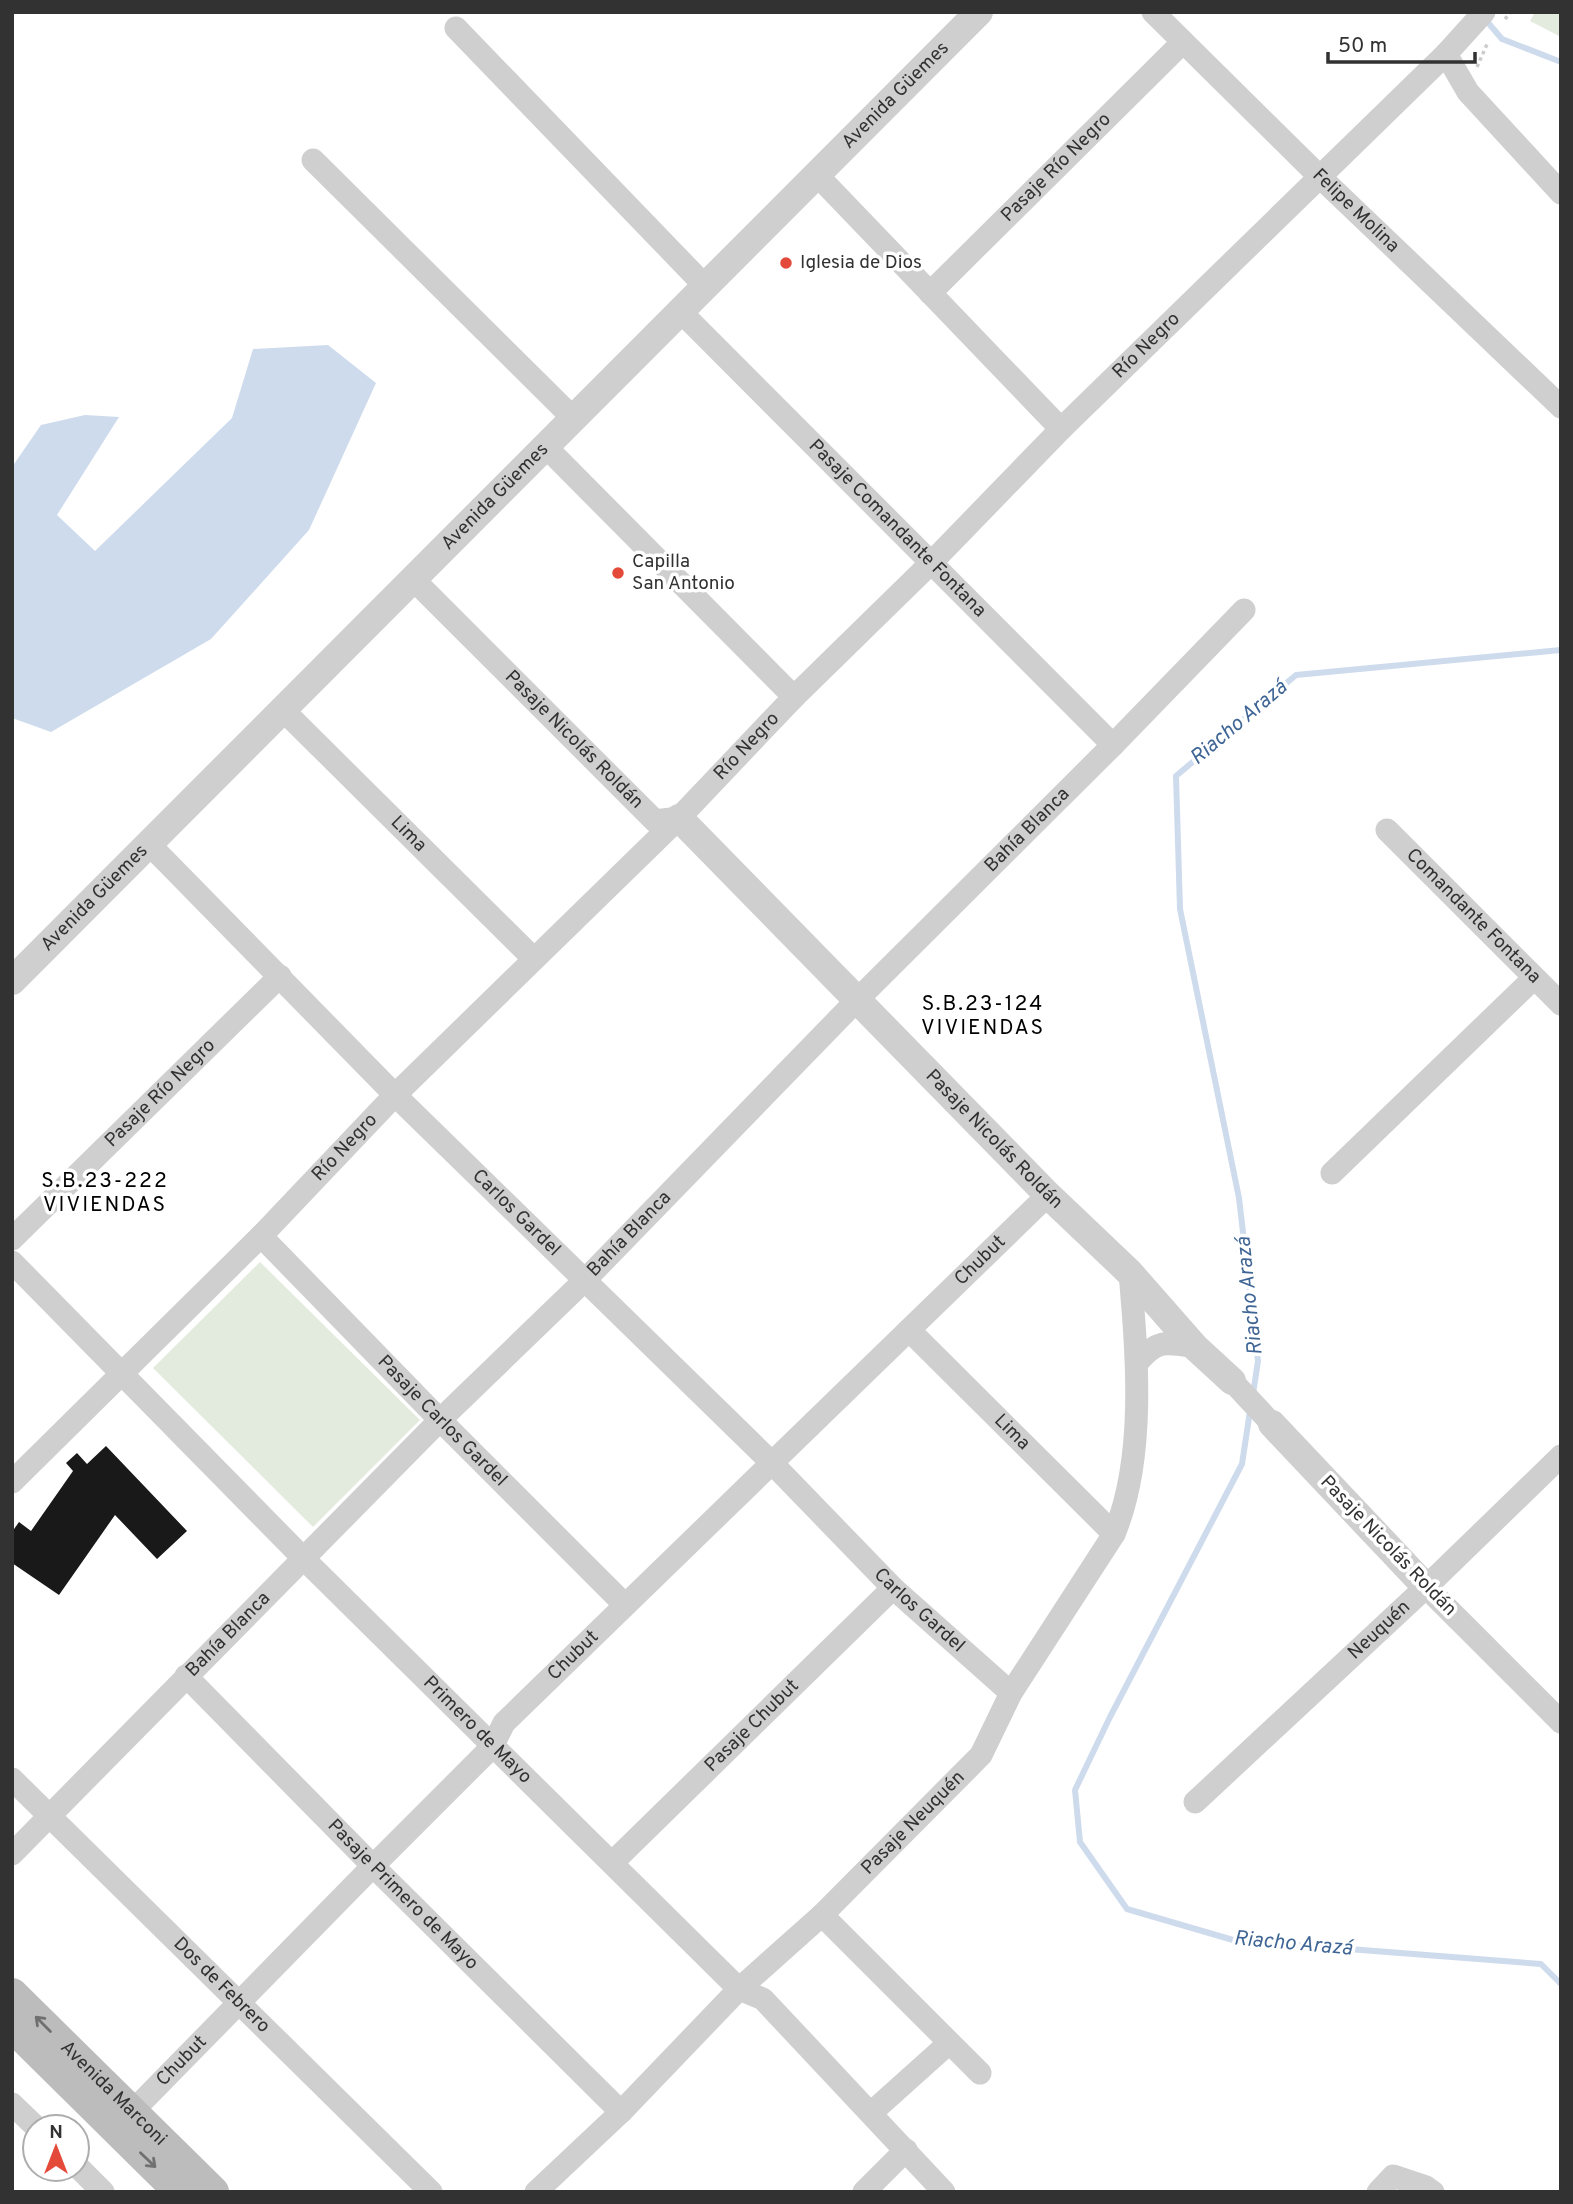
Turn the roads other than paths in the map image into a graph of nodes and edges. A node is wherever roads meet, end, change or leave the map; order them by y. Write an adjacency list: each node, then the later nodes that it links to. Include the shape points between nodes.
1 (979, 12): 8 (street, Avenida Güemes)
2 (1153, 12): 5 (street, Felipe Molina)
3 (1493, 17): 6 (street, Río Negro, via 1466,33)
4 (456, 28): 11 (street)
5 (1183, 42): 9 (street, Felipe Molina); 12 (street, Pasaje Río Negro)
6 (1446, 54): 9 (street, Río Negro); 10 (street, via 1468,92)
7 (313, 160): 15 (street)
8 (817, 175): 11 (street, Avenida Güemes); 12 (street)
9 (1319, 176): 14 (street, Felipe Molina); 16 (street, Río Negro)
10 (1561, 193)
11 (706, 287): 13 (street, Avenida Güemes)
12 (930, 293): 16 (street)
13 (681, 312): 15 (street, Avenida Güemes); 18 (street, Pasaje Comandante Fontana)
14 (1561, 407)
15 (575, 419): 17 (street, Avenida Güemes)
16 (1061, 429): 18 (street, Río Negro)
17 (546, 447): 19 (street, Avenida Güemes); 21 (street)
18 (931, 563): 21 (street, Río Negro); 23 (street, Pasaje Comandante Fontana)
19 (414, 580): 22 (street, Avenida Güemes); 24 (street, Pasaje Nicolás Roldán, via 655,821)
20 (1244, 610): 23 (street, Bahía Blanca)
21 (794, 697): 24 (street, Río Negro)
22 (284, 711): 26 (street, Avenida Güemes); 27 (street, Lima)
23 (1113, 745): 31 (street, Bahía Blanca)
24 (679, 818): 27 (street, Río Negro); 31 (street, Pasaje Nicolás Roldán)
25 (1387, 830): 29 (street, Comandante Fontana)
26 (148, 843): 28 (street, Carlos Gardel); 30 (street, Avenida Güemes)
27 (534, 959): 33 (street, Río Negro)
28 (280, 976): 33 (street, Carlos Gardel); 37 (street, Pasaje Río Negro)
29 (1534, 978): 32 (street, Comandante Fontana); 34 (street)
30 (12, 981)
31 (857, 1000): 35 (street, Pasaje Nicolás Roldán); 40 (street, Bahía Blanca)
32 (1561, 1004)
33 (396, 1095): 36 (street, Río Negro); 40 (street, Carlos Gardel)
34 (1332, 1173)
35 (1048, 1195): 39 (street, Pasaje Nicolás Roldán); 41 (street, Chubut)
36 (261, 1236): 44 (street, Río Negro); 46 (street, Pasaje Carlos Gardel)
37 (12, 1239)
38 (12, 1262): 44 (street, Primero de Mayo)
39 (1130, 1273): 42 (street, Pasaje Nicolás Roldán); 43 (street, Pasaje Neuquén)
40 (586, 1279): 46 (street, Bahía Blanca); 49 (street, Carlos Gardel)
41 (909, 1330): 49 (street, Chubut); 51 (street, Lima)
42 (1195, 1347): 43 (street, via 1171,1343 1151,1347); 45 (street, Pasaje Nicolás Roldán)
43 (1137, 1363): 51 (street, Pasaje Neuquén, via 1132,1471)
44 (122, 1376): 50 (street, Río Negro); 52 (street, Primero de Mayo)
45 (1232, 1381): 47 (street, Pasaje Nicolás Roldán)
46 (440, 1420): 52 (street, Bahía Blanca); 55 (street, Pasaje Carlos Gardel)
47 (1272, 1424): 53 (street, Pasaje Nicolás Roldán)
48 (1561, 1456): 53 (street, Neuquén)
49 (772, 1463): 54 (street, Carlos Gardel); 55 (street, Chubut)
50 (12, 1482)
51 (1114, 1535): 57 (street, Pasaje Neuquén)
52 (304, 1559): 56 (street, Bahía Blanca); 59 (street, Primero de Mayo)
53 (1426, 1587): 58 (street, Pasaje Nicolás Roldán); 61 (street, Neuquén)
54 (893, 1588): 57 (street, Carlos Gardel); 64 (street, Pasaje Chubut)
55 (625, 1605): 59 (street, Chubut, via 504,1723)
56 (186, 1676): 62 (street, Bahía Blanca); 65 (street, Pasaje Primero de Mayo)
57 (1011, 1693): 66 (street, Pasaje Neuquén, via 981,1755)
58 (1561, 1722)
59 (492, 1746): 64 (street, Primero de Mayo); 65 (street, Chubut)
60 (12, 1779): 62 (street, Dos de Febrero)
61 (1195, 1802)
62 (49, 1816): 63 (street, Bahía Blanca); 69 (street, Dos de Febrero)
63 (12, 1854)
64 (612, 1863): 67 (street, Primero de Mayo)
65 (373, 1866): 69 (street, Chubut); 73 (street, Pasaje Primero de Mayo)
66 (822, 1915): 67 (street, Pasaje Neuquén); 71 (street)
67 (739, 1989): 73 (street, Pasaje Neuquén); 74 (street, Primero de Mayo, via 762,1999)
68 (12, 1994): 75 (main road, Avenida Marconi, one-way to 68)
69 (238, 2004): 75 (street, Chubut); 80 (street, Dos de Febrero)
70 (12, 2026): 75 (main road, Avenida Marconi)
71 (949, 2043): 72 (street); 74 (street)
72 (980, 2073)
73 (621, 2112): 81 (street, Pasaje Neuquén)
74 (871, 2113): 76 (street, Primero de Mayo)
75 (124, 2120): 78 (main road, Avenida Marconi, one-way to 78); 79 (main road, Avenida Marconi)
76 (906, 2150): 82 (street); 83 (street, Primero de Mayo)
77 (1385, 2184): 84 (street, via 1426,2187)
78 (180, 2192)
79 (214, 2192)
80 (431, 2192)
81 (536, 2192)
82 (864, 2192)
83 (944, 2192)
84 (1433, 2192)

